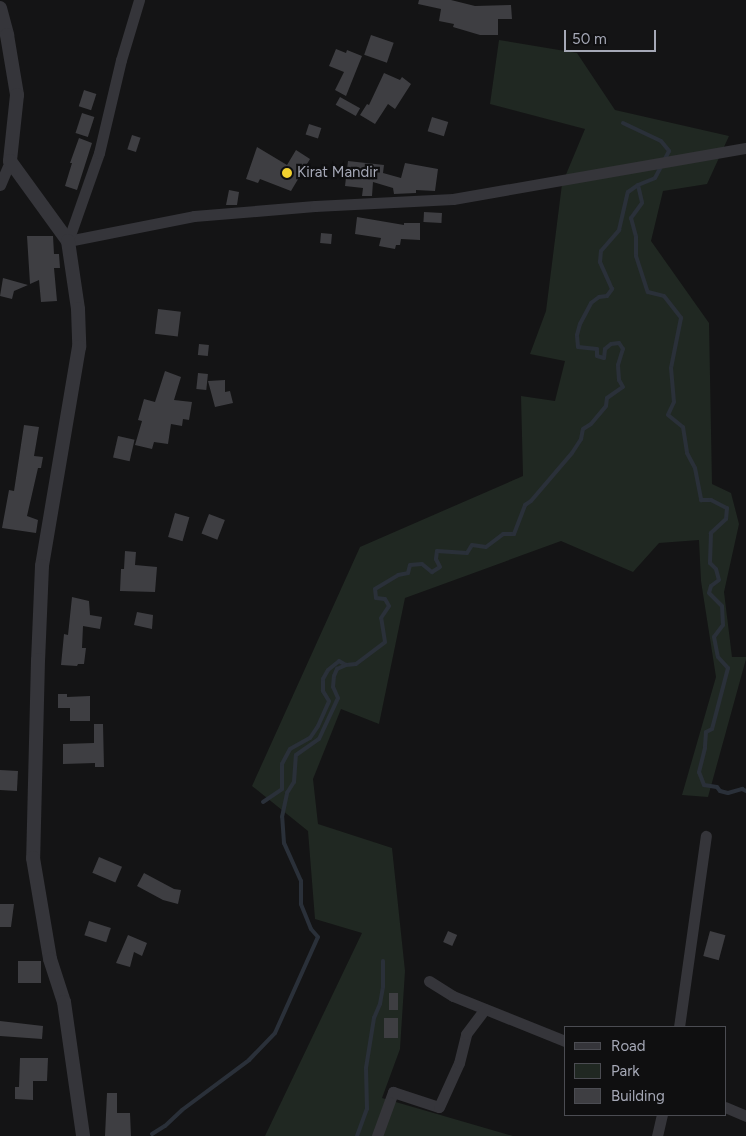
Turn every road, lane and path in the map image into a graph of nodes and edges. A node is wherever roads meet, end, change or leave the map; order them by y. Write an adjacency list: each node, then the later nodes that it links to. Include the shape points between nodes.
1 (138, 0): 6 (street, via 100,153)
2 (0, 8): 4 (street, via 17,95)
3 (746, 148): 6 (street, via 453,199 194,216)
4 (10, 161): 5 (street); 6 (street)
5 (0, 185)
6 (68, 241): 15 (street, via 78,309 79,347 42,566 33,858 50,959 64,1002)
7 (706, 836): 10 (street)
8 (429, 981): 9 (street, via 453,996)
9 (485, 1009): 11 (street); 16 (street, via 466,1034 459,1064 439,1107 393,1092)
10 (679, 1026)
11 (564, 1041)
12 (726, 1106): 14 (street)
13 (662, 1116): 17 (street)
14 (746, 1116)
15 (83, 1136)
16 (377, 1136)
17 (658, 1136)

